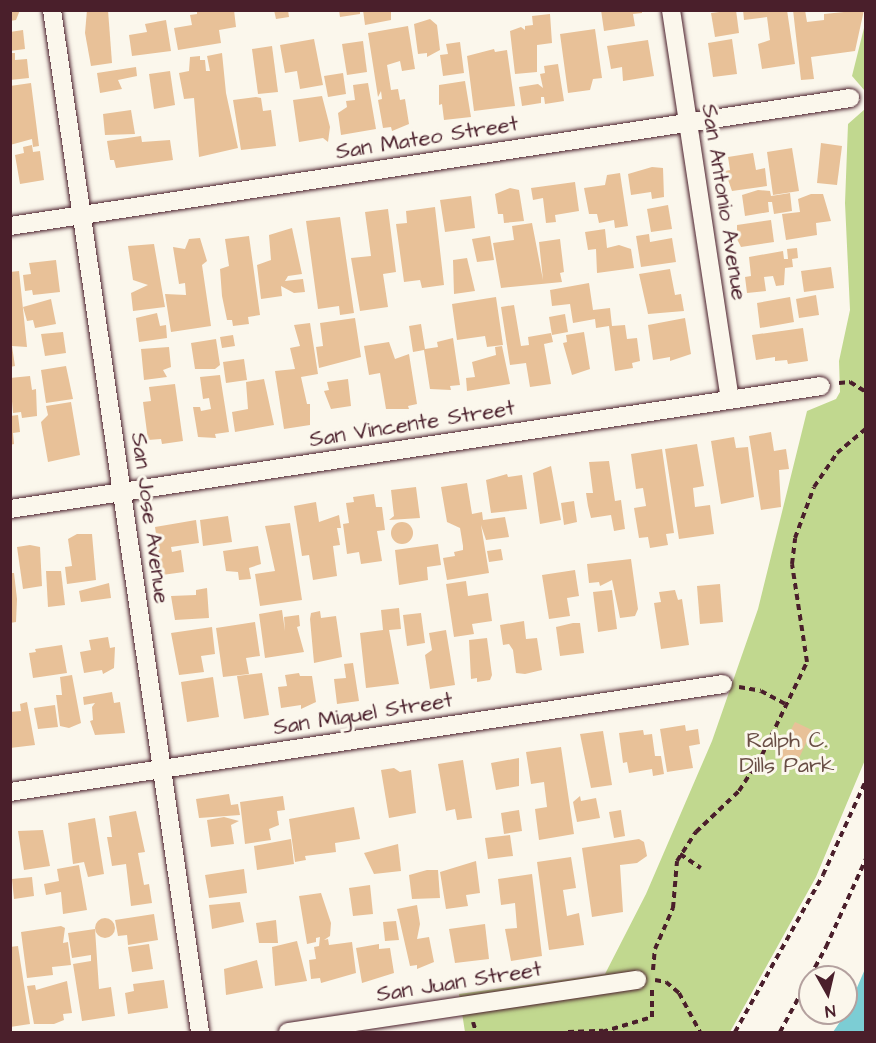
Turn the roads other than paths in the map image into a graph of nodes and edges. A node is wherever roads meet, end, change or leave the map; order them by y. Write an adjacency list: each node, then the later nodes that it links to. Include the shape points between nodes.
1 (52, 10): 5 (street, San Jose Avenue)
2 (671, 10): 4 (street, San Antonio Avenue)
3 (850, 98): 4 (street, San Mateo Street)
4 (688, 123): 5 (street, San Mateo Street); 8 (street, San Antonio Avenue)
5 (81, 215): 6 (street, San Mateo Street); 9 (street, San Jose Avenue)
6 (10, 226)
7 (821, 386): 8 (street, San Vincente Street)
8 (730, 400): 9 (street, San Vincente Street)
9 (122, 492): 10 (street, San Vincente Street); 12 (street, San Jose Avenue)
10 (10, 509)
11 (723, 684): 12 (street, San Miguel Street)
12 (162, 769): 13 (street, San Miguel Street); 15 (street, San Jose Avenue)
13 (10, 792)
14 (645, 979): 16 (street, San Juan Street)
15 (200, 1032)
16 (288, 1032)

